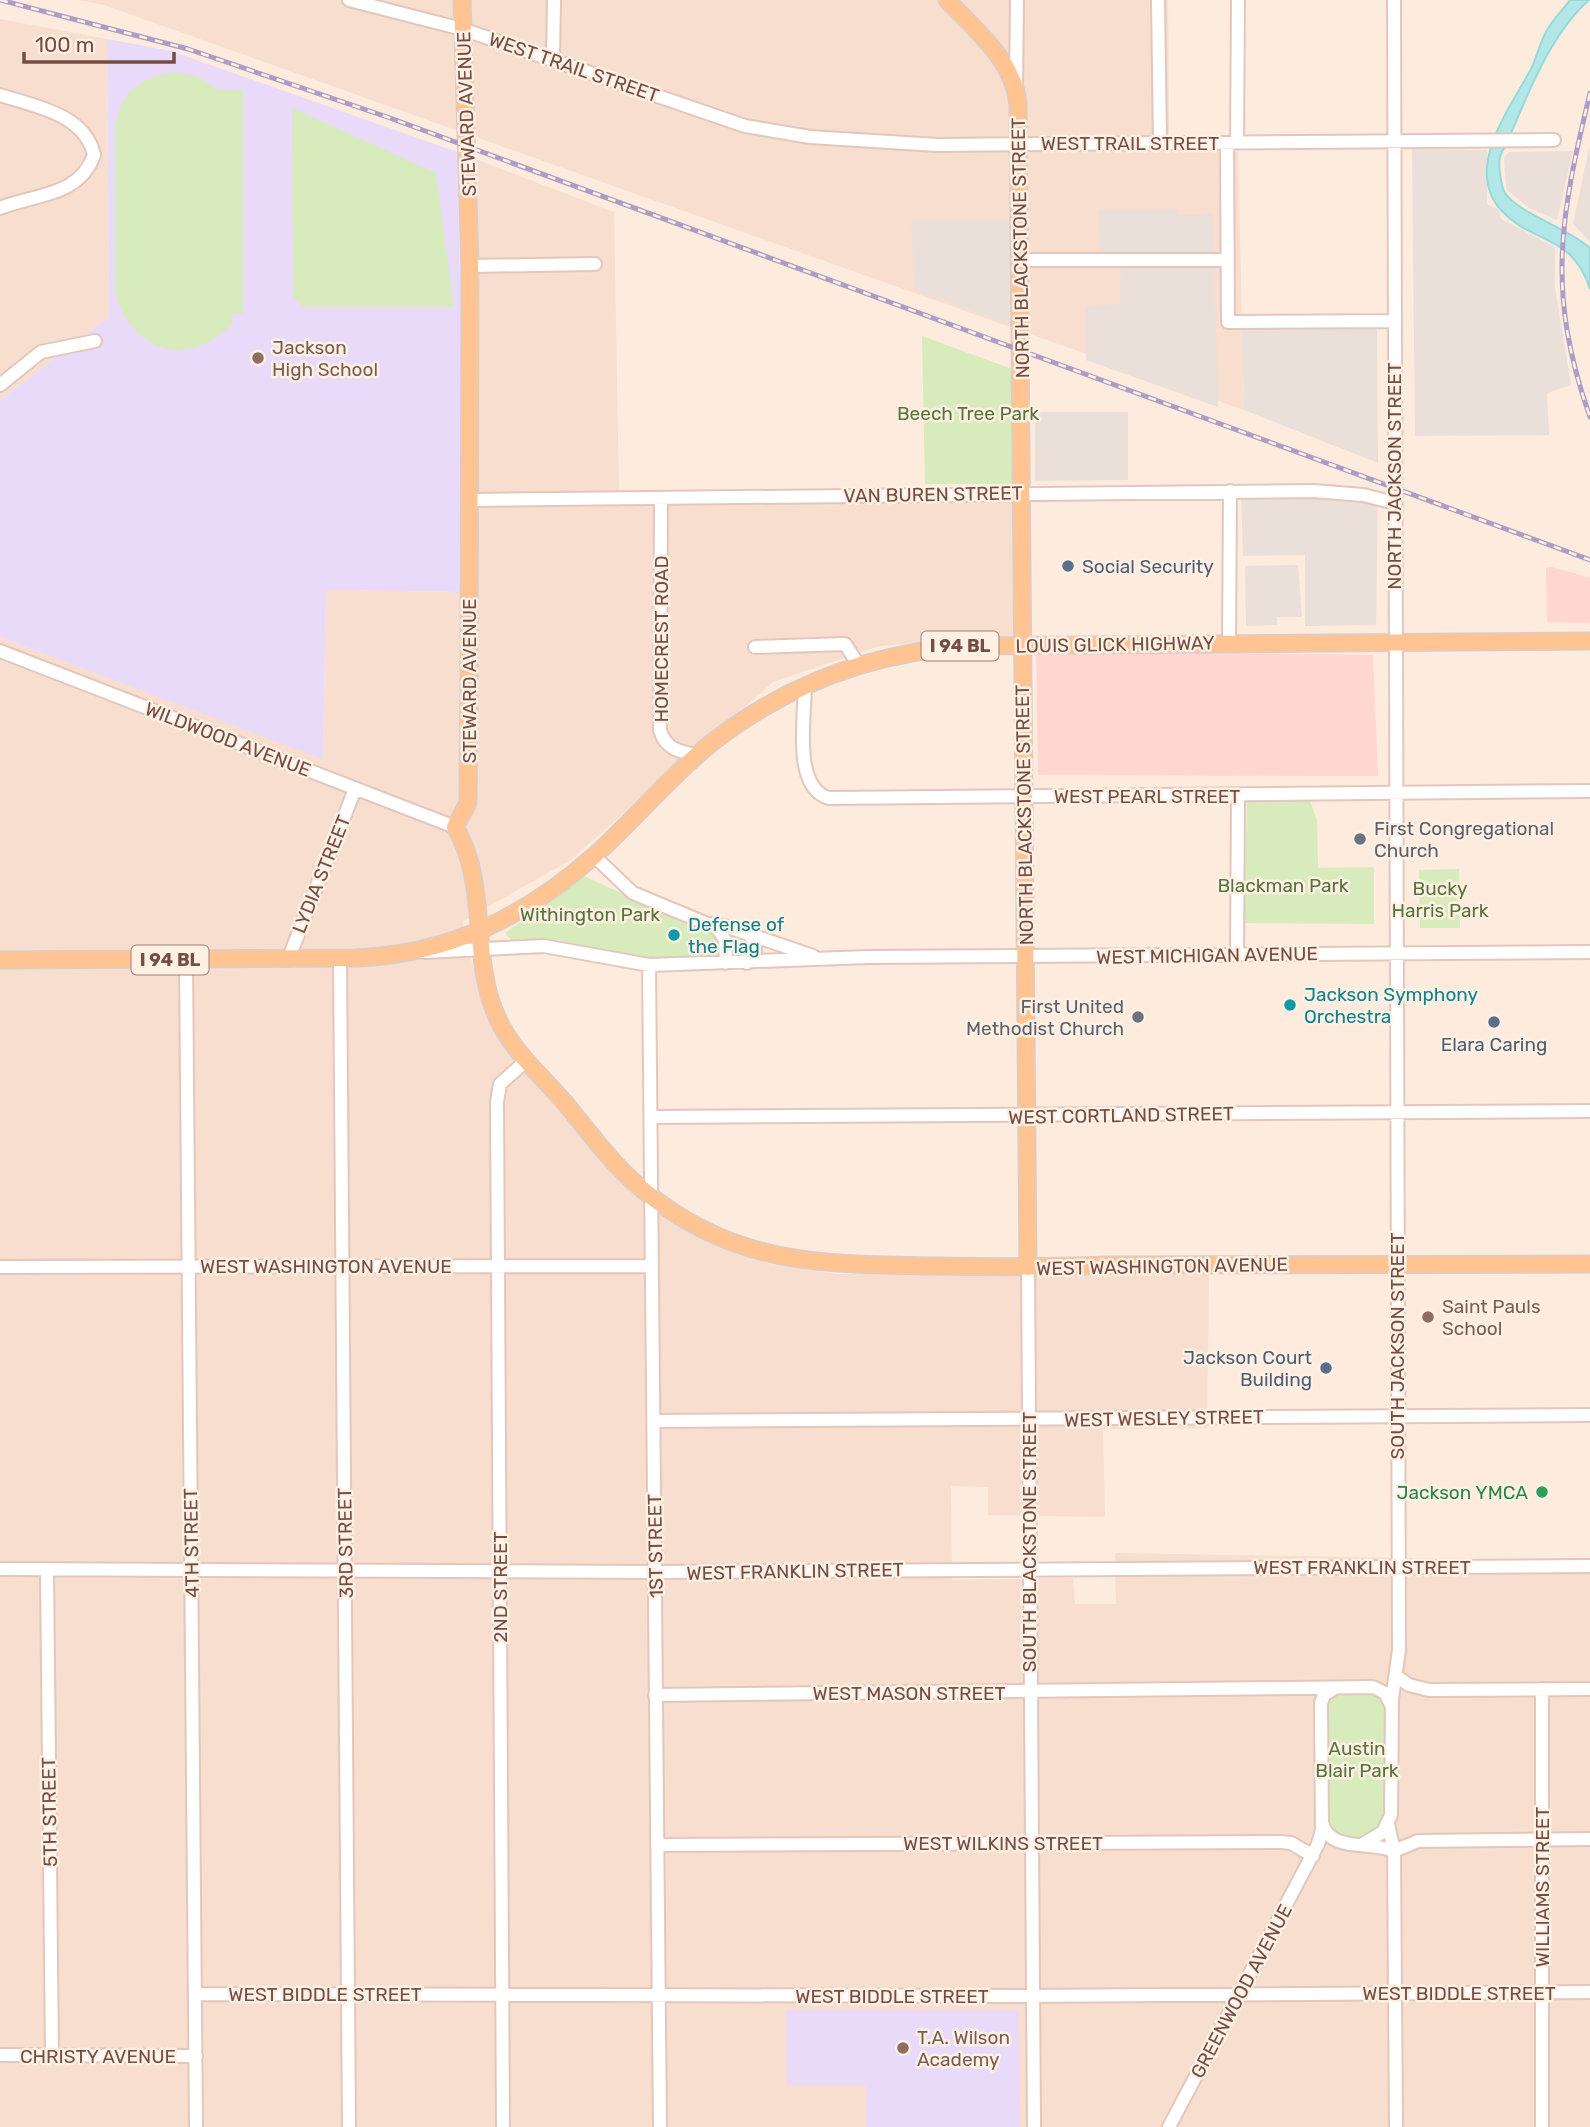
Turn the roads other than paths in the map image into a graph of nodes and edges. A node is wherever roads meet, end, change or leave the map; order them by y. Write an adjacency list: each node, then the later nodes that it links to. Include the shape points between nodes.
1 (349, 0): 9 (street, WEST TRAIL STREET)
2 (462, 0): 9 (main road, STEWARD AVENUE)
3 (554, 0): 10 (street)
4 (947, 0): 11 (main road, via 999,57)
5 (1017, 0): 11 (street, NORTH BLACKSTONE STREET)
6 (1158, 0): 14 (street)
7 (1238, 0): 16 (street)
8 (1394, 0): 15 (street, NORTH JACKSON STREET)
9 (462, 29): 10 (street, WEST TRAIL STREET); 22 (main road, STEWARD AVENUE)
10 (553, 58): 17 (street, WEST TRAIL STREET, via 708,114 780,132 901,145)
11 (1016, 89): 17 (main road, NORTH BLACKSTONE STREET)
12 (0, 95): 18 (street, via 55,112 86,135 94,155 89,168 73,183 55,193)
13 (1554, 140): 15 (street, WEST TRAIL STREET)
14 (1160, 141): 16 (street, WEST TRAIL STREET); 17 (street, WEST TRAIL STREET)
15 (1394, 141): 16 (street, WEST TRAIL STREET); 23 (street, NORTH JACKSON STREET)
16 (1232, 143): 20 (street)
17 (1019, 144): 19 (main road, NORTH BLACKSTONE STREET)
18 (0, 208)
19 (1021, 260): 20 (street); 27 (main road, NORTH BLACKSTONE STREET)
20 (1227, 260): 23 (street, via 1228,322)
21 (595, 264): 22 (street)
22 (470, 266): 29 (main road, STEWARD AVENUE)
23 (1394, 321): 30 (street, NORTH JACKSON STREET)
24 (95, 341): 25 (street, via 41,352)
25 (0, 386)
26 (1230, 491): 27 (street, VAN BUREN STREET); 30 (street, VAN BUREN STREET, via 1314,491); 33 (street)
27 (1022, 493): 28 (street, VAN BUREN STREET); 34 (main road, NORTH BLACKSTONE STREET)
28 (661, 498): 29 (street, VAN BUREN STREET); 39 (street, HOMECREST ROAD, via 660,730 672,748)
29 (470, 500): 45 (main road, STEWARD AVENUE, via 468,797 467,809)
30 (1395, 503): 32 (street, NORTH JACKSON STREET)
31 (1590, 641): 32 (main road, LOUIS GLICK HIGHWAY / I 94 BL)
32 (1394, 642): 33 (main road, LOUIS GLICK HIGHWAY / I 94 BL); 42 (street, NORTH JACKSON STREET)
33 (1229, 643): 34 (main road, LOUIS GLICK HIGHWAY / I 94 BL)
34 (1023, 645): 37 (main road, LOUIS GLICK HIGHWAY / I 94 BL, via 927,649); 44 (main road, NORTH BLACKSTONE STREET)
35 (755, 647): 37 (street, via 845,645)
36 (0, 650): 40 (street, WILDWOOD AVENUE)
37 (858, 664): 38 (main road, LOUIS GLICK HIGHWAY / I 94 BL)
38 (805, 685): 39 (main road, LOUIS GLICK HIGHWAY / I 94 BL, via 740,722); 44 (street, WEST PEARL STREET, via 805,774 820,796)
39 (697, 755): 46 (main road, LOUIS GLICK HIGHWAY / I 94 BL)
40 (355, 789): 45 (street, WILDWOOD AVENUE); 60 (street, LYDIA STREET)
41 (1590, 791): 42 (street, WEST PEARL STREET)
42 (1396, 793): 43 (street, WEST PEARL STREET); 52 (street, NORTH JACKSON STREET)
43 (1238, 796): 44 (street, WEST PEARL STREET); 54 (street)
44 (1024, 797): 57 (main road, NORTH BLACKSTONE STREET)
45 (455, 827): 48 (main road, via 467,852)
46 (594, 856): 47 (street, WEST MICHIGAN AVENUE, via 633,893); 48 (main road, LOUIS GLICK HIGHWAY / I 94 BL, via 528,904)
47 (710, 924): 49 (street, WEST MICHIGAN AVENUE); 61 (street, via 724,936)
48 (479, 932): 50 (main road, LOUIS GLICK HIGHWAY / I 94 BL); 51 (main road)
49 (747, 933): 56 (street, WEST MICHIGAN AVENUE); 62 (street, via 756,948)
50 (418, 951): 51 (street, WEST MICHIGAN AVENUE); 55 (main road, LOUIS GLICK HIGHWAY / I 94 BL)
51 (482, 951): 63 (street, WEST MICHIGAN AVENUE, via 544,946); 64 (main road, via 496,1016)
52 (1396, 952): 53 (street, WEST MICHIGAN AVENUE); 54 (street, WEST MICHIGAN AVENUE); 66 (street, SOUTH JACKSON STREET)
53 (1590, 952)
54 (1237, 955): 57 (street, WEST MICHIGAN AVENUE)
55 (348, 958): 60 (main road, I 94 BL); 73 (street, 3RD STREET)
56 (824, 958): 57 (street, WEST MICHIGAN AVENUE); 62 (street, WEST MICHIGAN AVENUE)
57 (1025, 958): 67 (main road, SOUTH BLACKSTONE STREET)
58 (0, 960): 59 (main road, I 94 BL)
59 (186, 960): 60 (main road, I 94 BL); 72 (street, 4TH STREET)
60 (288, 960)
61 (726, 963): 62 (street, WEST MICHIGAN AVENUE); 63 (street, WEST MICHIGAN AVENUE)
62 (747, 963)
63 (649, 965): 68 (street, 1ST STREET)
64 (527, 1060): 69 (main road, via 612,1161); 74 (street, 2ND STREET, via 503,1080 497,1094)
65 (1590, 1111): 66 (street, WEST CORTLAND STREET)
66 (1397, 1113): 67 (street, WEST CORTLAND STREET); 70 (street, SOUTH JACKSON STREET)
67 (1027, 1116): 68 (street, WEST CORTLAND STREET); 77 (main road, SOUTH BLACKSTONE STREET)
68 (652, 1117): 69 (street, 1ST STREET)
69 (651, 1197): 75 (street, 1ST STREET); 77 (main road, WEST WASHINGTON AVENUE, via 688,1221 776,1256 811,1262)
70 (1397, 1264): 71 (main road, WEST WASHINGTON AVENUE); 77 (main road, WEST WASHINGTON AVENUE); 79 (street, SOUTH JACKSON STREET)
71 (1590, 1264)
72 (188, 1266): 73 (street, WEST WASHINGTON AVENUE); 76 (street, WEST WASHINGTON AVENUE); 86 (street, 4TH STREET)
73 (342, 1266): 74 (street, WEST WASHINGTON AVENUE); 88 (street, 3RD STREET)
74 (498, 1266): 75 (street, WEST WASHINGTON AVENUE); 89 (street, 2ND STREET)
75 (651, 1266): 81 (street, 1ST STREET)
76 (0, 1267)
77 (1028, 1267): 80 (street, SOUTH BLACKSTONE STREET)
78 (1590, 1415): 79 (street, WEST WESLEY STREET)
79 (1398, 1416): 80 (street, WEST WESLEY STREET); 82 (street, SOUTH JACKSON STREET)
80 (1029, 1419): 81 (street, WEST WESLEY STREET); 87 (street, SOUTH BLACKSTONE STREET)
81 (654, 1421): 90 (street, 1ST STREET)
82 (1398, 1566): 83 (street, WEST FRANKLIN STREET); 87 (street, WEST FRANKLIN STREET); 91 (street, SOUTH JACKSON STREET)
83 (1590, 1566)
84 (0, 1569): 85 (street, WEST FRANKLIN STREET)
85 (47, 1569): 86 (street, WEST FRANKLIN STREET); 121 (street, 5TH STREET)
86 (191, 1569): 88 (street, WEST FRANKLIN STREET); 114 (street, 4TH STREET)
87 (1030, 1569): 90 (street, WEST FRANKLIN STREET); 97 (street, SOUTH BLACKSTONE STREET)
88 (345, 1570): 89 (street, WEST FRANKLIN STREET); 116 (street, 3RD STREET)
89 (500, 1570): 90 (street, WEST FRANKLIN STREET); 115 (street, 2ND STREET)
90 (656, 1572): 98 (street, 1ST STREET)
91 (1395, 1676): 92 (street, WEST MASON STREET, via 1387,1684); 95 (street, via 1429,1690); 100 (street, SOUTH JACKSON STREET)
92 (1373, 1687): 93 (street, WEST MASON STREET); 100 (street, via 1385,1693)
93 (1335, 1688): 94 (street, WEST MASON STREET); 99 (street)
94 (1307, 1689): 97 (street, WEST MASON STREET); 99 (street)
95 (1542, 1689): 96 (street); 104 (street, WILLIAMS STREET)
96 (1590, 1689)
97 (1030, 1692): 98 (street, WEST MASON STREET); 105 (street, SOUTH BLACKSTONE STREET)
98 (655, 1695): 108 (street, 1ST STREET)
99 (1321, 1703): 101 (street, GREENWOOD AVENUE)
100 (1392, 1707): 102 (street, SOUTH JACKSON STREET, via 1392,1810)
101 (1322, 1823): 106 (street, via 1327,1835); 110 (street, GREENWOOD AVENUE)
102 (1388, 1824): 107 (street, via 1379,1836); 109 (street, SOUTH JACKSON STREET)
103 (1590, 1839): 104 (street)
104 (1542, 1840): 109 (street, via 1418,1841); 113 (street, WILLIAMS STREET)
105 (1031, 1843): 108 (street, WEST WILKINS STREET); 110 (street, WEST WILKINS STREET, via 1280,1842); 118 (street, SOUTH BLACKSTONE STREET)
106 (1343, 1843): 107 (street); 110 (street, via 1326,1846)
107 (1363, 1844): 109 (street)
108 (657, 1845): 117 (street, 1ST STREET)
109 (1394, 1851): 112 (street, SOUTH JACKSON STREET)
110 (1313, 1856): 119 (street, GREENWOOD AVENUE)
111 (1590, 1992): 113 (street, WEST BIDDLE STREET)
112 (1395, 1993): 113 (street, WEST BIDDLE STREET); 119 (street, WEST BIDDLE STREET); 129 (street, SOUTH JACKSON STREET)
113 (1541, 1993): 130 (street, WILLIAMS STREET)
114 (195, 1994): 116 (street, WEST BIDDLE STREET); 122 (street, 4TH STREET)
115 (503, 1994): 116 (street, WEST BIDDLE STREET); 117 (street, WEST BIDDLE STREET); 125 (street, 2ND STREET)
116 (349, 1995): 124 (street, 3RD STREET)
117 (659, 1995): 118 (street, WEST BIDDLE STREET); 126 (street, 1ST STREET)
118 (1034, 1995): 119 (street, WEST BIDDLE STREET); 127 (street, SOUTH BLACKSTONE STREET)
119 (1239, 1995): 128 (street, GREENWOOD AVENUE)
120 (0, 2055): 121 (street, CHRISTY AVENUE)
121 (52, 2055): 122 (street, CHRISTY AVENUE)
122 (196, 2056): 123 (street, 4TH STREET)
123 (196, 2127)
124 (349, 2127)
125 (503, 2127)
126 (660, 2127)
127 (1034, 2127)
128 (1169, 2127)
129 (1396, 2127)
130 (1542, 2127)

